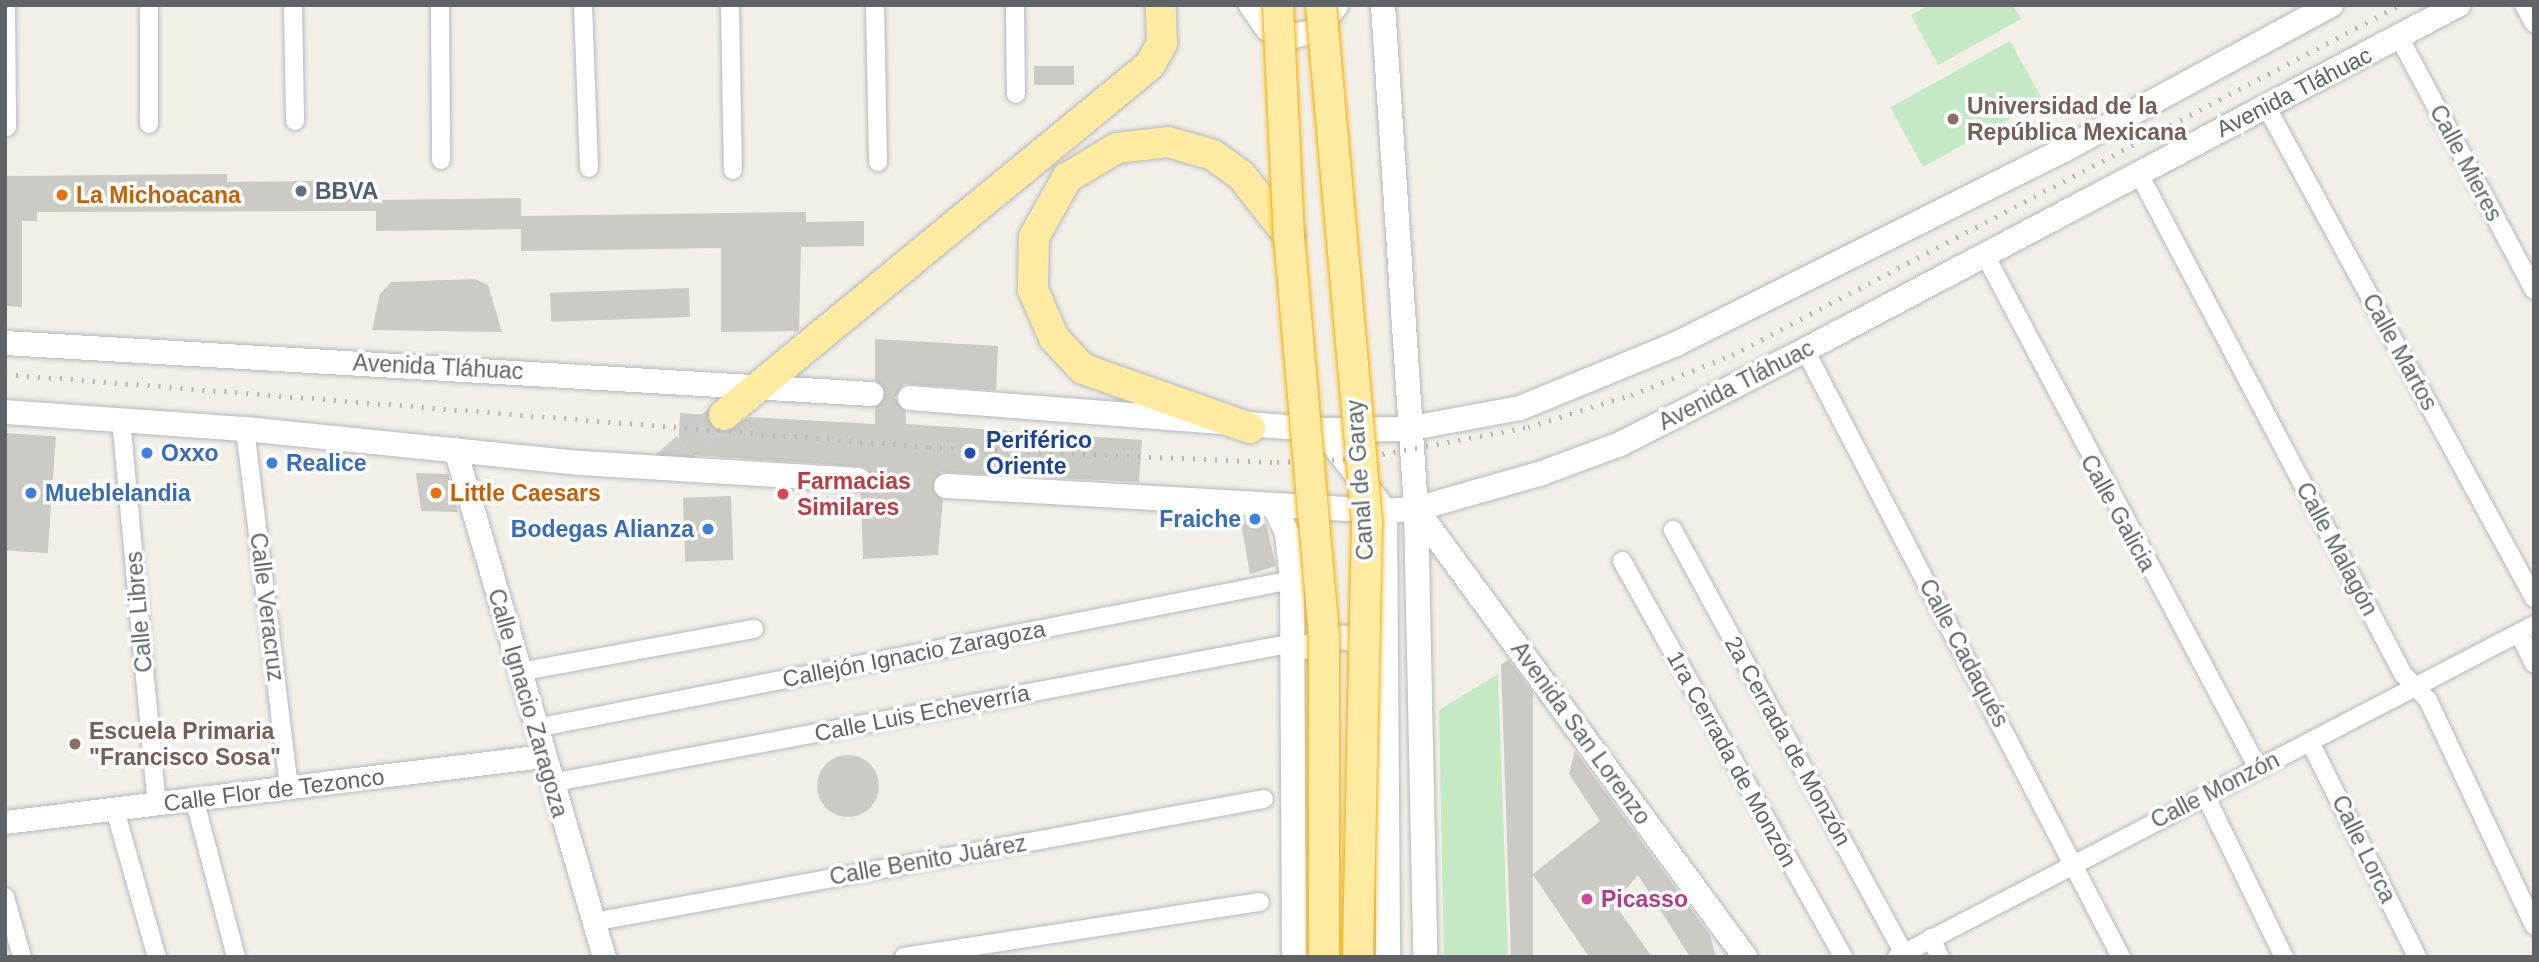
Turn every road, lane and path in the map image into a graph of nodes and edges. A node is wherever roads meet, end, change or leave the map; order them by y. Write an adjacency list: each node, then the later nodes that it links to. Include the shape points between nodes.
1 (6, 5): 24 (street)
2 (149, 5): 23 (street)
3 (293, 5): 22 (street)
4 (440, 5): 25 (street)
5 (583, 5): 27 (street)
6 (730, 5): 28 (street)
7 (875, 5): 26 (street)
8 (1015, 5): 20 (street)
9 (1161, 5): 35 (highway, via 1163,43 1150,65)
10 (1251, 5): 13 (main road, via 1268,29 1293,36 1316,31)
11 (1278, 5): 30 (highway, bridge)
12 (1321, 5): 88 (highway, Canal de Garay, bridge, via 1367,521)
13 (1336, 5)
14 (1383, 5): 43 (main road)
15 (2331, 5): 43 (main road, via 2062,151 1676,344 1520,408)
16 (2458, 5): 19 (main road, Avenida Tláhuac)
17 (2524, 5): 18 (street)
18 (2534, 23)
19 (2399, 37): 21 (main road, Avenida Tláhuac); 32 (street, Calle Mieres)
20 (1016, 94)
21 (2266, 106): 29 (main road, Avenida Tláhuac); 54 (street, Calle Martos)
22 (295, 121)
23 (149, 124)
24 (7, 127)
25 (441, 160)
26 (878, 162)
27 (589, 168)
28 (733, 170)
29 (2137, 172): 31 (main road, Avenida Tláhuac); 61 (street, Calle Malagón, via 2403,674)
30 (1289, 236): 41 (highway, via 1241,175 1213,155 1168,142 1117,148 1067,178 1034,237 1032,290 1054,338 1083,369); 87 (highway, bridge, via 1324,638)
31 (1985, 255): 34 (main road, Avenida Tláhuac); 65 (street, Calle Galicia)
32 (2534, 290)
33 (5, 343): 35 (main road, Avenida Tláhuac)
34 (1805, 350): 49 (main road, Avenida Tláhuac, via 1620,444); 74 (street, Calle Cadaqués)
35 (759, 384): 36 (main road, Avenida Tláhuac); 39 (highway)
36 (871, 394)
37 (910, 398): 41 (main road)
38 (5, 412): 40 (main road)
39 (724, 415)
40 (121, 419): 42 (main road); 71 (street, Calle Libres)
41 (1250, 428): 44 (main road)
42 (245, 429): 45 (main road); 67 (street, Calle Veracruz)
43 (1408, 429): 44 (main road); 49 (main road)
44 (1322, 430): 50 (main road)
45 (455, 449): 46 (main road, via 581,463); 60 (street, Calle Ignacio Zaragoza)
46 (858, 480)
47 (946, 486): 48 (main road, Avenida Tláhuac)
48 (1275, 508): 50 (main road, Avenida Tláhuac); 53 (main road, via 1287,533)
49 (1416, 509): 50 (main road, Avenida Tláhuac); 90 (main road); 91 (main road, Avenida San Lorenzo)
50 (1385, 511): 59 (main road)
51 (1673, 530): 80 (street, 2a Cerrada de Monzón)
52 (1622, 561): 92 (street, 1ra Cerrada de Monzón)
53 (1292, 580): 57 (main road); 62 (street, Callejón Ignacio Zaragoza)
54 (2534, 598)
55 (754, 629): 60 (street)
56 (2526, 629): 58 (street); 61 (street, Calle Monzón)
57 (1293, 653): 59 (main road, via 1332,637 1361,640); 66 (street, Calle Luis Echeverría); 86 (main road)
58 (2534, 664)
59 (1385, 670): 89 (main road)
60 (519, 673): 62 (street, Calle Ignacio Zaragoza)
61 (2416, 685): 63 (street, Calle Monzón); 78 (street, Calle Malagón)
62 (536, 728): 64 (street, Calle Ignacio Zaragoza)
63 (2311, 742): 65 (street, Calle Monzón); 96 (street, Calle Lorca)
64 (543, 756): 66 (street, Calle Ignacio Zaragoza); 67 (street, Calle Flor de Tezonco)
65 (2258, 768): 68 (street, Calle Monzón)
66 (551, 783): 77 (street, Calle Ignacio Zaragoza)
67 (289, 786): 69 (street, Calle Flor de Tezonco)
68 (2205, 795): 74 (street, Calle Monzón); 95 (street)
69 (194, 799): 71 (street, Calle Flor de Tezonco); 83 (street)
70 (1264, 799): 77 (street, Calle Benito Juárez)
71 (157, 804): 72 (street, Calle Flor de Tezonco)
72 (115, 810): 73 (street, Calle Flor de Tezonco); 82 (street)
73 (5, 822)
74 (2074, 861): 79 (street, Calle Monzón); 94 (street, Calle Cadaqués)
75 (5, 897): 81 (street)
76 (1260, 902): 85 (street)
77 (593, 922): 84 (street, Calle Ignacio Zaragoza)
78 (2534, 925)
79 (1931, 938): 80 (street, Calle Monzón); 93 (street)
80 (1900, 955)
81 (22, 957)
82 (157, 957)
83 (236, 957)
84 (604, 957)
85 (904, 957)
86 (1294, 957)
87 (1324, 957)
88 (1358, 957)
89 (1388, 957)
90 (1425, 957)
91 (1745, 957)
92 (1843, 957)
93 (1940, 957)
94 (2121, 957)
95 (2284, 957)
96 (2417, 957)

